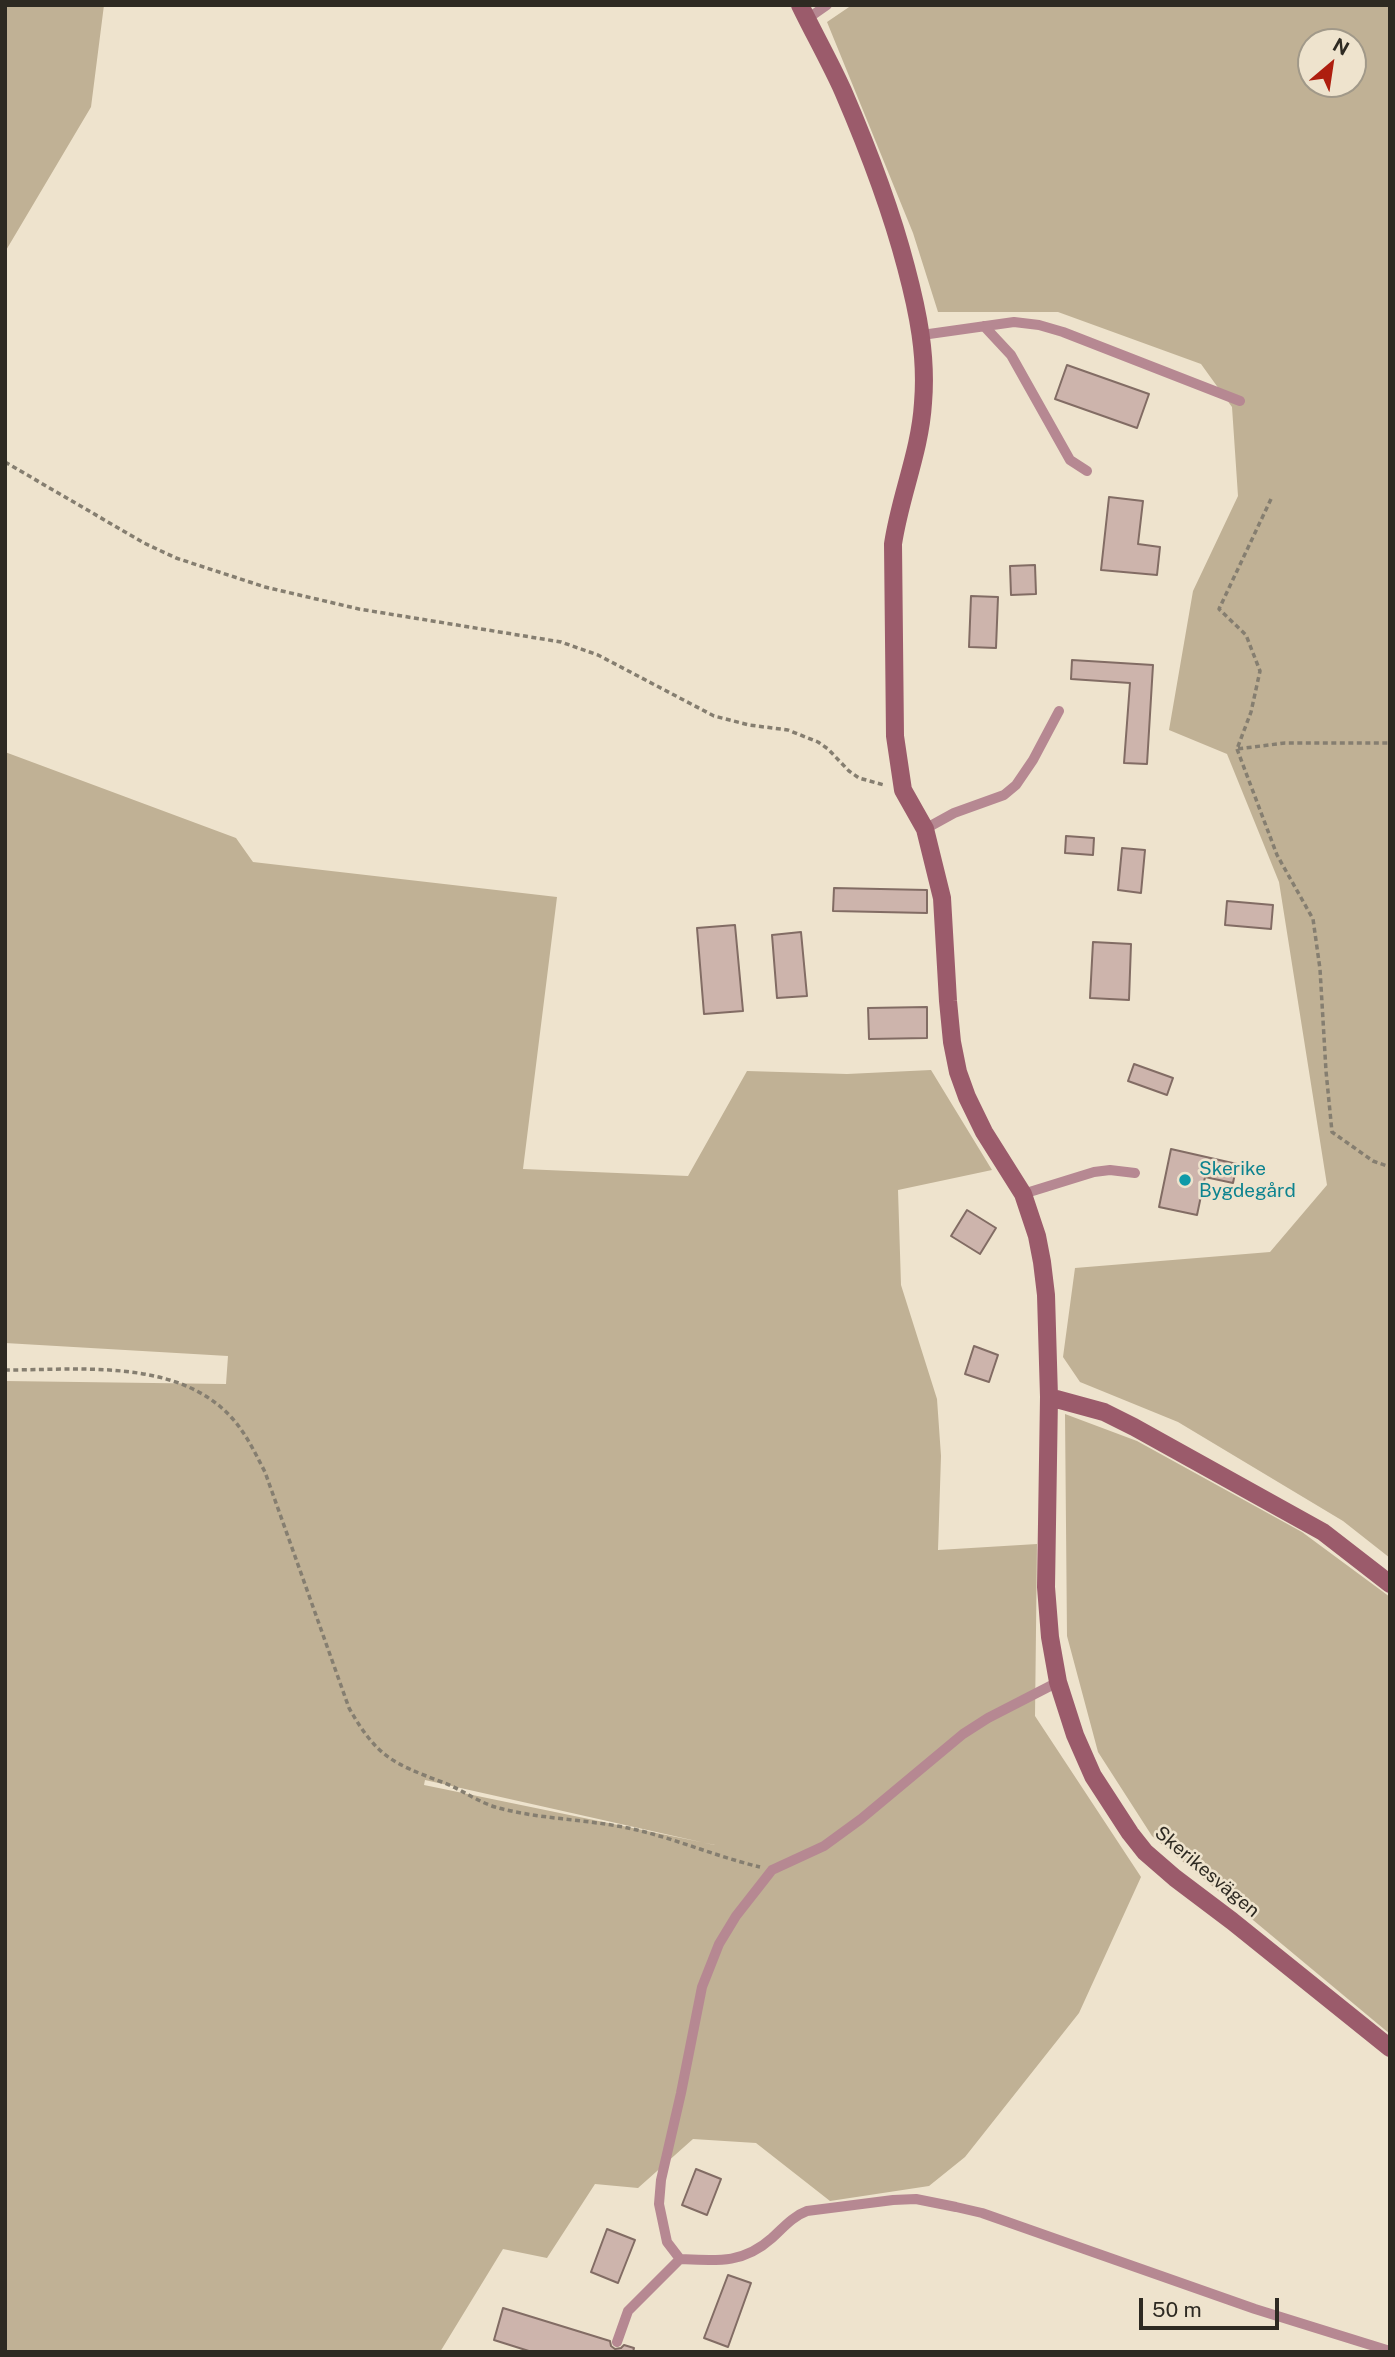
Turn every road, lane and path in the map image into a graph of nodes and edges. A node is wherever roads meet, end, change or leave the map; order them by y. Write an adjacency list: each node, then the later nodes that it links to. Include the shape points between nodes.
1 (827, 5): 2 (lane)
2 (804, 12): 4 (street, via 842,89 893,217)
3 (984, 326): 4 (lane); 5 (lane, via 1040,325); 7 (lane, via 1011,355 1070,460)
4 (922, 335): 12 (street, via 921,429 893,544 895,736)
5 (1240, 401)
6 (5, 462): 12 (path, via 176,558 265,587 359,609 561,642 598,655 714,716 805,736 828,749 859,778)
7 (1087, 471)
8 (1271, 499): 11 (path, via 1219,609 1245,635 1260,671)
9 (1059, 712): 13 (lane, via 1010,790)
10 (1390, 743): 11 (path, via 1285,743)
11 (1237, 749): 14 (path, via 1277,855 1312,919 1332,1132 1373,1161)
12 (903, 790): 13 (street, Skerikesvägen)
13 (925, 829): 16 (street, Skerikesvägen, via 942,898 958,1072 984,1132)
14 (1390, 1167)
15 (1135, 1173): 16 (lane, via 1094,1172)
16 (1023, 1194): 18 (street, Skerikesvägen, via 1042,1262)
17 (5, 1370): 21 (path, via 142,1373 170,1378 208,1397 233,1418 265,1472 349,1708 360,1728 389,1759 492,1806 635,1829)
18 (1049, 1398): 19 (street, via 1104,1412 1134,1427 1323,1532); 20 (street, Skerikesvägen, via 1046,1587)
19 (1390, 1584)
20 (1058, 1682): 21 (lane, via 963,1734 833,1839); 22 (street, Skerikesvägen, via 1094,1776 1145,1852)
21 (772, 1870): 23 (lane, via 719,1944 702,1987 659,2204 667,2242)
22 (1390, 2048)
23 (680, 2259): 24 (lane, via 628,2311); 25 (lane, via 743,2258 807,2211 916,2199 982,2214)
24 (617, 2342)
25 (1390, 2351)

